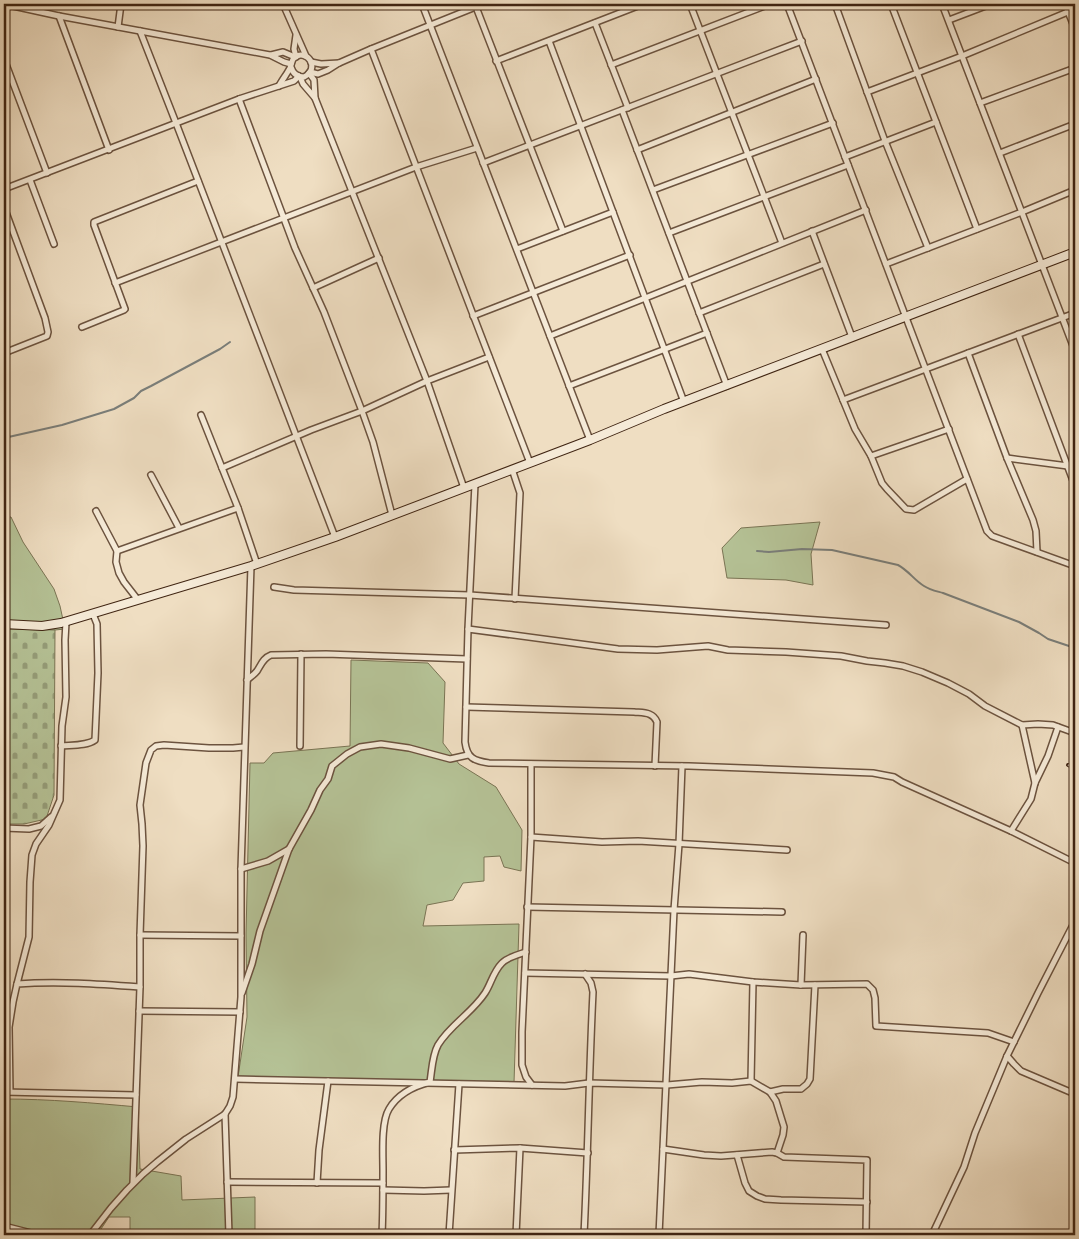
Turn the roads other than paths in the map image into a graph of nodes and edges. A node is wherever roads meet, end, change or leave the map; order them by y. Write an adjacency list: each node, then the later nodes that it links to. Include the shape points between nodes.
1 (4, 4): 18 (street)
2 (121, 4): 22 (street)
3 (284, 4): 26 (street)
4 (422, 4): 21 (street)
5 (484, 4): 15 (street)
6 (643, 4): 20 (street)
7 (690, 4): 25 (street)
8 (770, 4): 25 (street)
9 (787, 4): 28 (street)
10 (834, 4): 47 (street)
11 (891, 4): 43 (street)
12 (942, 4): 19 (street)
13 (991, 4): 19 (street)
14 (1065, 4): 17 (street)
15 (476, 7): 21 (street); 36 (street)
16 (1075, 9): 17 (street)
17 (1068, 12): 23 (street); 32 (street)
18 (59, 16): 22 (street); 61 (street)
19 (948, 20): 32 (street)
20 (595, 23): 27 (street); 39 (street)
21 (430, 24): 29 (street); 60 (street)
22 (118, 27): 24 (street)
23 (1075, 29)
24 (140, 31): 30 (street); 54 (street)
25 (700, 31): 39 (street); 42 (street)
26 (296, 35): 31 (street); 33 (street)
27 (549, 41): 36 (street); 57 (street)
28 (802, 41): 42 (street); 45 (street)
29 (371, 49): 37 (street); 68 (street)
30 (270, 55): 33 (street, via 283,52); 38 (street)
31 (306, 56): 33 (street); 35 (street)
32 (962, 56): 43 (street); 50 (street)
33 (296, 57): 38 (street)
34 (4, 59): 69 (street)
35 (311, 62): 37 (street); 41 (street)
36 (496, 62): 59 (street)
37 (339, 64): 41 (street, via 318,74)
38 (291, 65): 44 (street, via 294,74); 46 (street)
39 (611, 65): 51 (street)
40 (1075, 68): 50 (street)
41 (310, 73): 44 (street); 48 (street, via 314,80)
42 (717, 74): 51 (street); 52 (street)
43 (918, 74): 47 (street); 53 (street)
44 (300, 77): 46 (street); 48 (street)
45 (816, 79): 52 (street); 55 (street)
46 (279, 86): 49 (street)
47 (867, 92): 58 (street)
48 (315, 98): 75 (street)
49 (239, 99): 54 (street); 81 (street)
50 (980, 103): 63 (street)
51 (625, 109): 57 (street); 62 (street)
52 (732, 113): 62 (street); 64 (street)
53 (936, 122): 58 (street); 82 (street)
54 (176, 123): 61 (street); 71 (street)
55 (833, 123): 64 (street); 65 (street)
56 (1075, 124): 63 (street)
57 (581, 126): 59 (street); 79 (street)
58 (885, 141): 65 (street); 89 (street)
59 (529, 146): 66 (street); 84 (street)
60 (478, 148): 66 (street); 68 (street)
61 (109, 150): 69 (street)
62 (638, 150): 73 (street)
63 (1000, 153): 80 (street)
64 (748, 155): 73 (street); 76 (street)
65 (845, 156): 67 (street)
66 (484, 163): 90 (street)
67 (848, 165): 76 (street); 78 (street)
68 (416, 167): 75 (street); 104 (street)
69 (47, 173): 70 (street)
70 (30, 180): 72 (street); 88 (street)
71 (198, 181): 86 (street); 98 (street, via 94,222)
72 (4, 190)
73 (653, 190): 85 (street)
74 (1075, 190): 80 (street)
75 (353, 191): 81 (street); 93 (street)
76 (765, 197): 85 (street); 87 (street)
77 (4, 207): 115 (street, via 48,332 47,336)
78 (866, 210): 83 (street); 95 (street)
79 (613, 212): 84 (street); 92 (street)
80 (1022, 212): 82 (street); 96 (street)
81 (284, 218): 86 (street); 99 (street)
82 (977, 229): 89 (street)
83 (812, 231): 87 (street); 94 (street)
84 (563, 232): 90 (street)
85 (669, 233): 97 (street)
86 (222, 242): 98 (street); 127 (street)
87 (782, 243): 97 (street)
88 (54, 244)
89 (928, 248): 95 (street)
90 (516, 249): 100 (street)
91 (1075, 252): 96 (street)
92 (630, 255): 100 (street); 101 (street)
93 (379, 258): 99 (street); 119 (street)
94 (824, 264): 102 (street); 111 (street)
95 (886, 264): 105 (street)
96 (1042, 265): 105 (street); 106 (street)
97 (687, 281): 101 (street); 102 (street)
98 (115, 283): 107 (street, via 124,310)
99 (313, 288): 124 (street)
100 (533, 292): 104 (street); 110 (street)
101 (646, 298): 110 (street); 112 (street)
102 (699, 313): 108 (street)
103 (1075, 313): 106 (street)
104 (473, 316): 117 (street)
105 (907, 317): 111 (street); 118 (street)
106 (1062, 318): 109 (street); 114 (street)
107 (82, 327)
108 (707, 333): 112 (street); 121 (street)
109 (1018, 334): 116 (street); 133 (street)
110 (550, 336): 120 (street)
111 (852, 337): 113 (street)
112 (665, 349): 120 (street); 123 (street)
113 (822, 349): 121 (street); 122 (street)
114 (1075, 352)
115 (4, 353)
116 (968, 353): 118 (street); 130 (street)
117 (490, 357): 119 (street); 131 (street)
118 (926, 369): 122 (street); 126 (street)
119 (428, 381): 124 (street); 140 (street)
120 (569, 386): 128 (street)
121 (727, 386): 123 (street)
122 (843, 400): 129 (street)
123 (684, 402): 128 (street)
124 (362, 411): 127 (street); 143 (street)
125 (201, 415): 134 (street)
126 (949, 429): 129 (street); 137 (street)
127 (296, 437): 134 (street); 145 (street)
128 (590, 440): 131 (street)
129 (871, 456): 137 (street, via 886,489 910,511)
130 (1008, 458): 133 (street); 147 (street, via 1033,520)
131 (530, 463): 135 (street)
132 (1075, 465): 133 (street)
133 (1068, 466): 139 (street)
134 (222, 468): 141 (street)
135 (512, 469): 138 (street); 152 (street, via 520,493)
136 (151, 475): 144 (street)
137 (968, 479): 147 (street, via 989,534)
138 (475, 484): 140 (street); 151 (street)
139 (1075, 486)
140 (464, 488): 143 (street)
141 (238, 508): 144 (street); 148 (street)
142 (96, 511): 146 (street)
143 (392, 515): 145 (street)
144 (179, 528): 146 (street)
145 (335, 538): 148 (street)
146 (117, 551): 153 (street, via 119,573)
147 (1037, 552): 149 (street)
148 (254, 565): 153 (street); 161 (street)
149 (1075, 566)
150 (274, 587): 151 (street)
151 (470, 595): 152 (street); 158 (street)
152 (515, 599): 157 (street)
153 (138, 600): 154 (street)
154 (93, 614): 155 (street); 166 (street, via 97,624 98,649 95,740)
155 (66, 622): 156 (street, via 42,626); 166 (street, via 66,697)
156 (4, 624)
157 (886, 625)
158 (468, 629): 160 (street); 163 (street, via 618,649 708,646 822,655 903,666 948,683)
159 (301, 654): 160 (street); 161 (street, via 268,656); 167 (street)
160 (467, 659): 162 (street)
161 (246, 680): 168 (street)
162 (466, 708): 169 (street); 171 (street, via 652,714 657,722)
163 (1022, 725): 164 (street); 173 (street)
164 (1058, 727): 165 (street); 173 (street)
165 (1075, 733)
166 (61, 746): 174 (street, via 60,800)
167 (300, 746)
168 (244, 747): 182 (street); 190 (street, via 164,745 150,750 140,805 143,846)
169 (468, 754): 170 (street, via 480,762); 179 (street, via 450,759 381,744 360,747 332,766)
170 (531, 764): 171 (street); 177 (street)
171 (655, 766): 172 (street)
172 (682, 766): 176 (street, via 873,773 894,777); 178 (street)
173 (1035, 784): 176 (street, via 1031,799)
174 (54, 815): 175 (street, via 41,826); 197 (street, via 32,855 29,937)
175 (4, 828)
176 (1011, 831): 181 (street)
177 (531, 836): 178 (street); 183 (street)
178 (679, 844): 180 (street); 184 (street)
179 (289, 849): 182 (street, via 268,861); 201 (street)
180 (787, 850)
181 (1075, 863)
182 (241, 869): 191 (street)
183 (527, 907): 184 (street); 192 (street)
184 (674, 910): 185 (street); 195 (street)
185 (782, 912)
186 (1075, 921): 187 (street)
187 (1069, 932): 189 (street); 204 (street)
188 (803, 935): 198 (street)
189 (1075, 935)
190 (140, 936): 191 (street); 200 (street)
191 (241, 936): 201 (street)
192 (526, 952): 193 (street); 209 (street, via 502,962 479,1000 438,1046)
193 (525, 973): 194 (street); 212 (street, via 522,1065)
194 (585, 974): 195 (street); 210 (street, via 593,992)
195 (671, 976): 196 (street, via 689,974); 213 (street)
196 (753, 982): 198 (street); 208 (street)
197 (17, 984): 200 (street, via 95,983); 214 (street, via 9,1027)
198 (801, 984): 199 (street)
199 (815, 985): 204 (street, via 867,984 874,990 876,998 876,1026 988,1033); 215 (street, via 808,1084 801,1089)
200 (140, 987): 202 (street)
201 (241, 997): 203 (street)
202 (139, 1011): 203 (street); 217 (street)
203 (240, 1012): 206 (street)
204 (1014, 1042): 205 (street)
205 (1007, 1056): 216 (street, via 1021,1071); 242 (street, via 964,1167)
206 (235, 1079): 207 (street); 218 (street, via 233,1097)
207 (328, 1080): 209 (street); 226 (street)
208 (751, 1081): 213 (street); 215 (street)
209 (430, 1082): 211 (street); 227 (street, via 403,1093 388,1109)
210 (589, 1083): 212 (street); 213 (street); 222 (street)
211 (459, 1084): 212 (street); 221 (street)
212 (532, 1085)
213 (667, 1085): 220 (street)
214 (7, 1092): 217 (street)
215 (770, 1092): 223 (street, via 784,1127)
216 (1075, 1094)
217 (136, 1095): 228 (street)
218 (224, 1114): 225 (street); 228 (street, via 186,1139)
219 (520, 1148): 221 (street); 222 (street); 238 (street)
220 (663, 1149): 224 (street); 240 (street)
221 (454, 1150): 230 (street)
222 (588, 1152): 239 (street)
223 (777, 1153): 224 (street); 231 (street, via 784,1157 867,1160)
224 (737, 1155): 231 (street, via 749,1190 765,1199)
225 (227, 1182): 226 (street); 235 (street)
226 (317, 1183): 227 (street)
227 (383, 1183): 229 (street)
228 (133, 1184): 234 (street)
229 (383, 1190): 230 (street); 236 (street)
230 (451, 1190): 237 (street)
231 (867, 1202): 241 (street)
232 (4, 1226): 233 (street)
233 (39, 1235)
234 (90, 1235)
235 (229, 1235)
236 (382, 1235)
237 (449, 1235)
238 (516, 1235)
239 (584, 1235)
240 (659, 1235)
241 (866, 1235)
242 (932, 1235)

